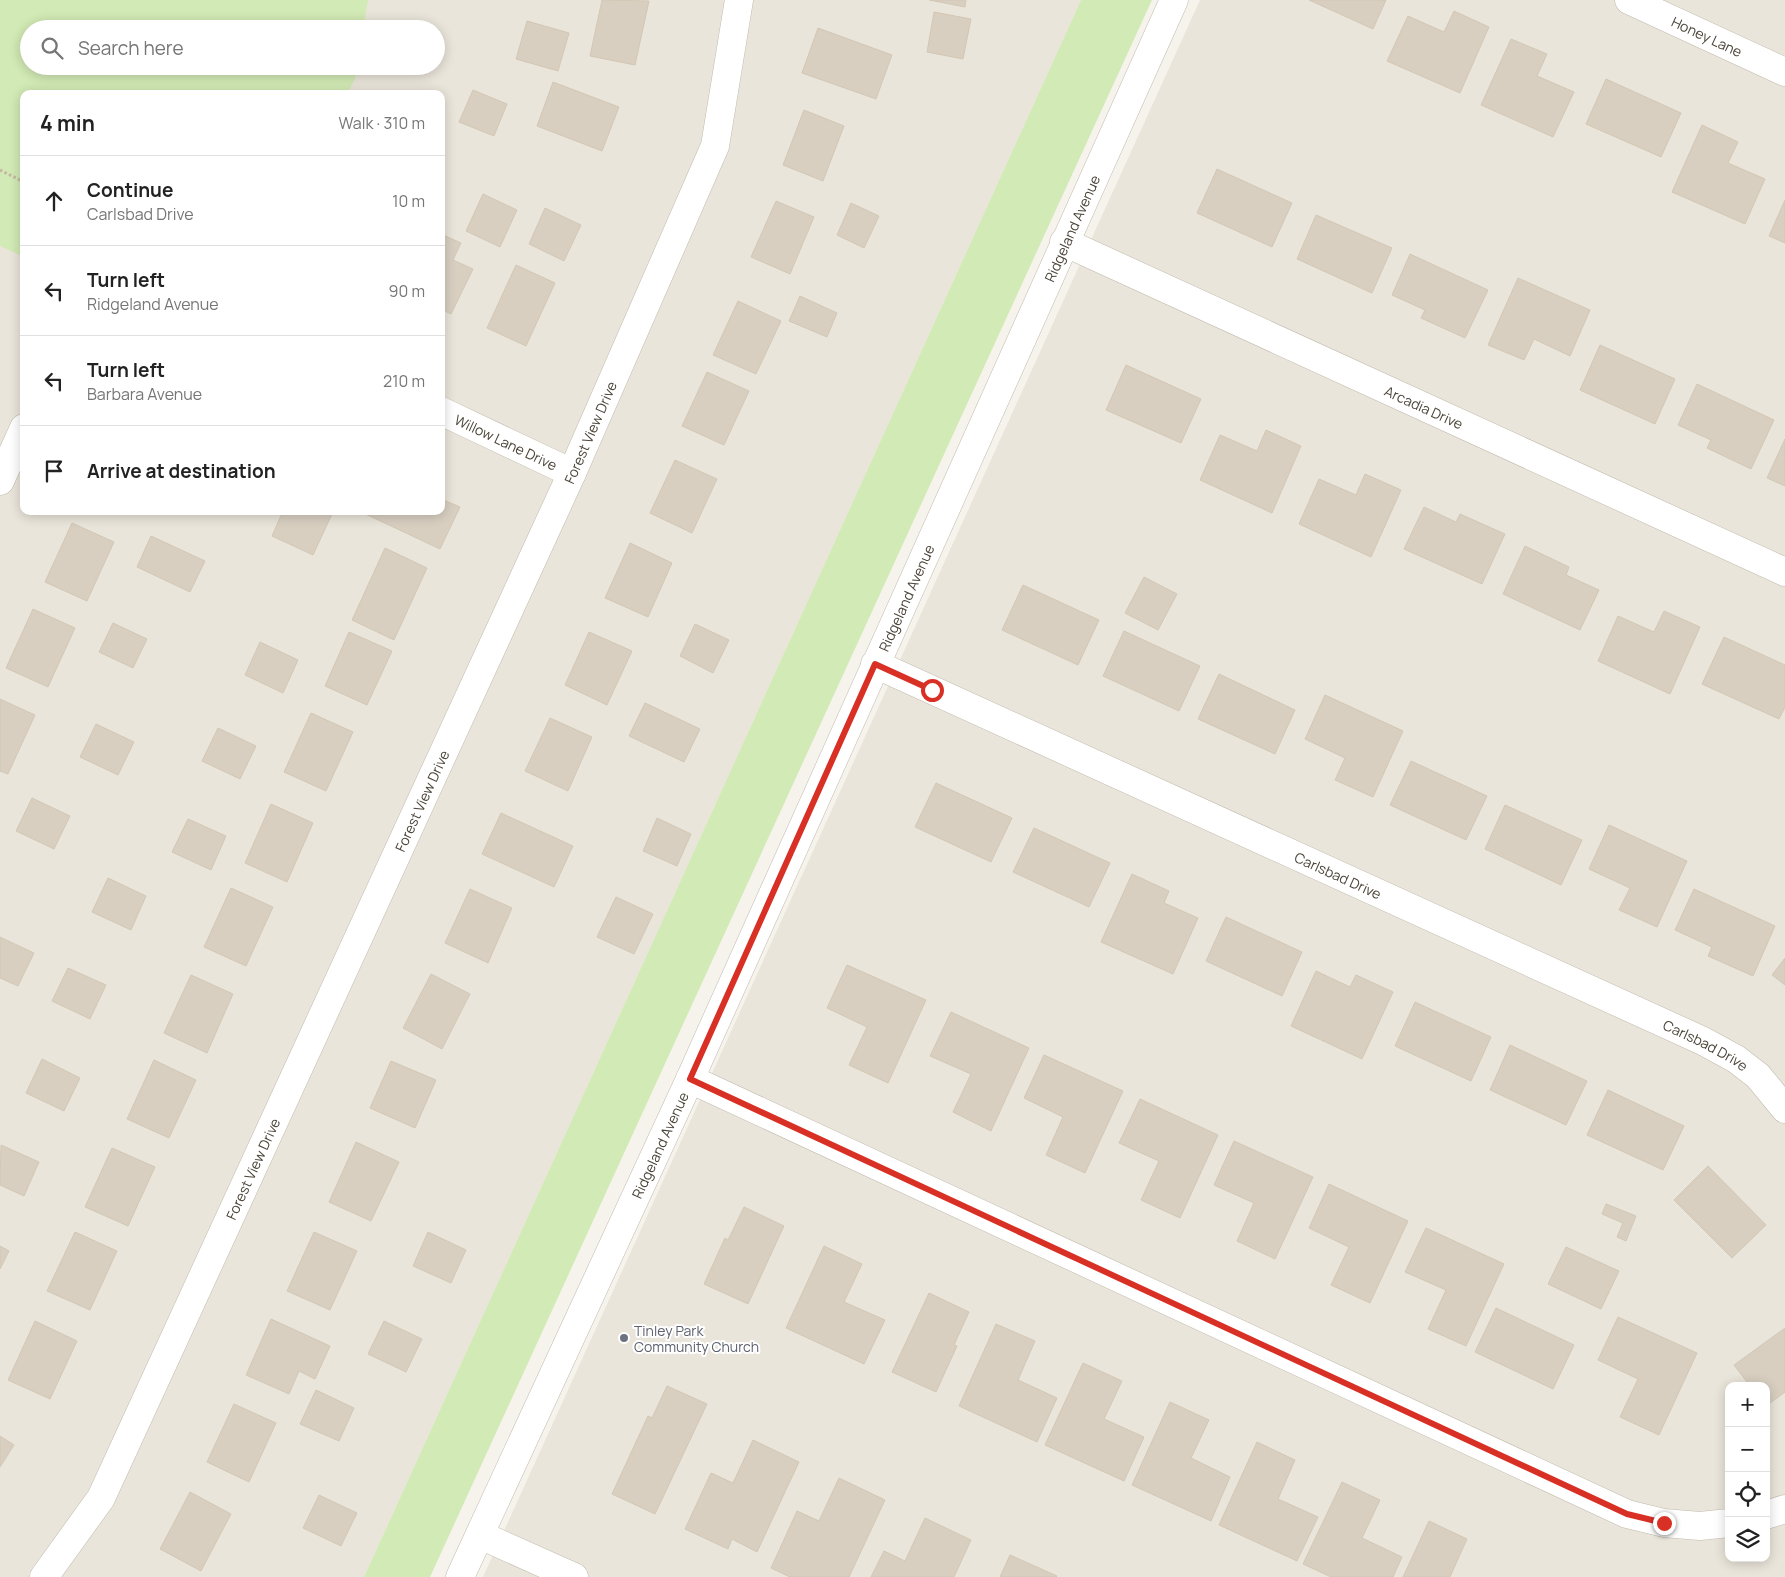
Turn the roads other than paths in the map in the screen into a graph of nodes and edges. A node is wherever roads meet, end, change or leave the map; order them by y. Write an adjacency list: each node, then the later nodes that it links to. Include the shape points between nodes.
1 (739, 0): 8 (street, Forest View Drive, via 714,146)
2 (1174, 0): 5 (street, Ridgeland Avenue)
3 (1629, 0): 4 (street, Honey Lane)
4 (1785, 72)
5 (1064, 242): 10 (street, Arcadia Drive); 11 (street, Ridgeland Avenue)
6 (445, 413): 8 (street, Willow Lane Drive)
7 (20, 437): 9 (street)
8 (572, 473): 18 (street, Forest View Drive, via 101,1498)
9 (0, 481)
10 (1785, 572)
11 (875, 664): 12 (street, Ridgeland Avenue); 13 (street, Carlsbad Drive, via 1703,1041 1736,1059 1758,1076)
12 (690, 1079): 16 (street, via 1627,1514 1682,1525); 17 (street, Ridgeland Avenue)
13 (1785, 1109)
14 (1785, 1509): 15 (street)
15 (1770, 1513)
16 (1725, 1523)
17 (480, 1535): 19 (street, Ridgeland Avenue); 20 (street)
18 (44, 1577)
19 (460, 1577)
20 (574, 1577)

